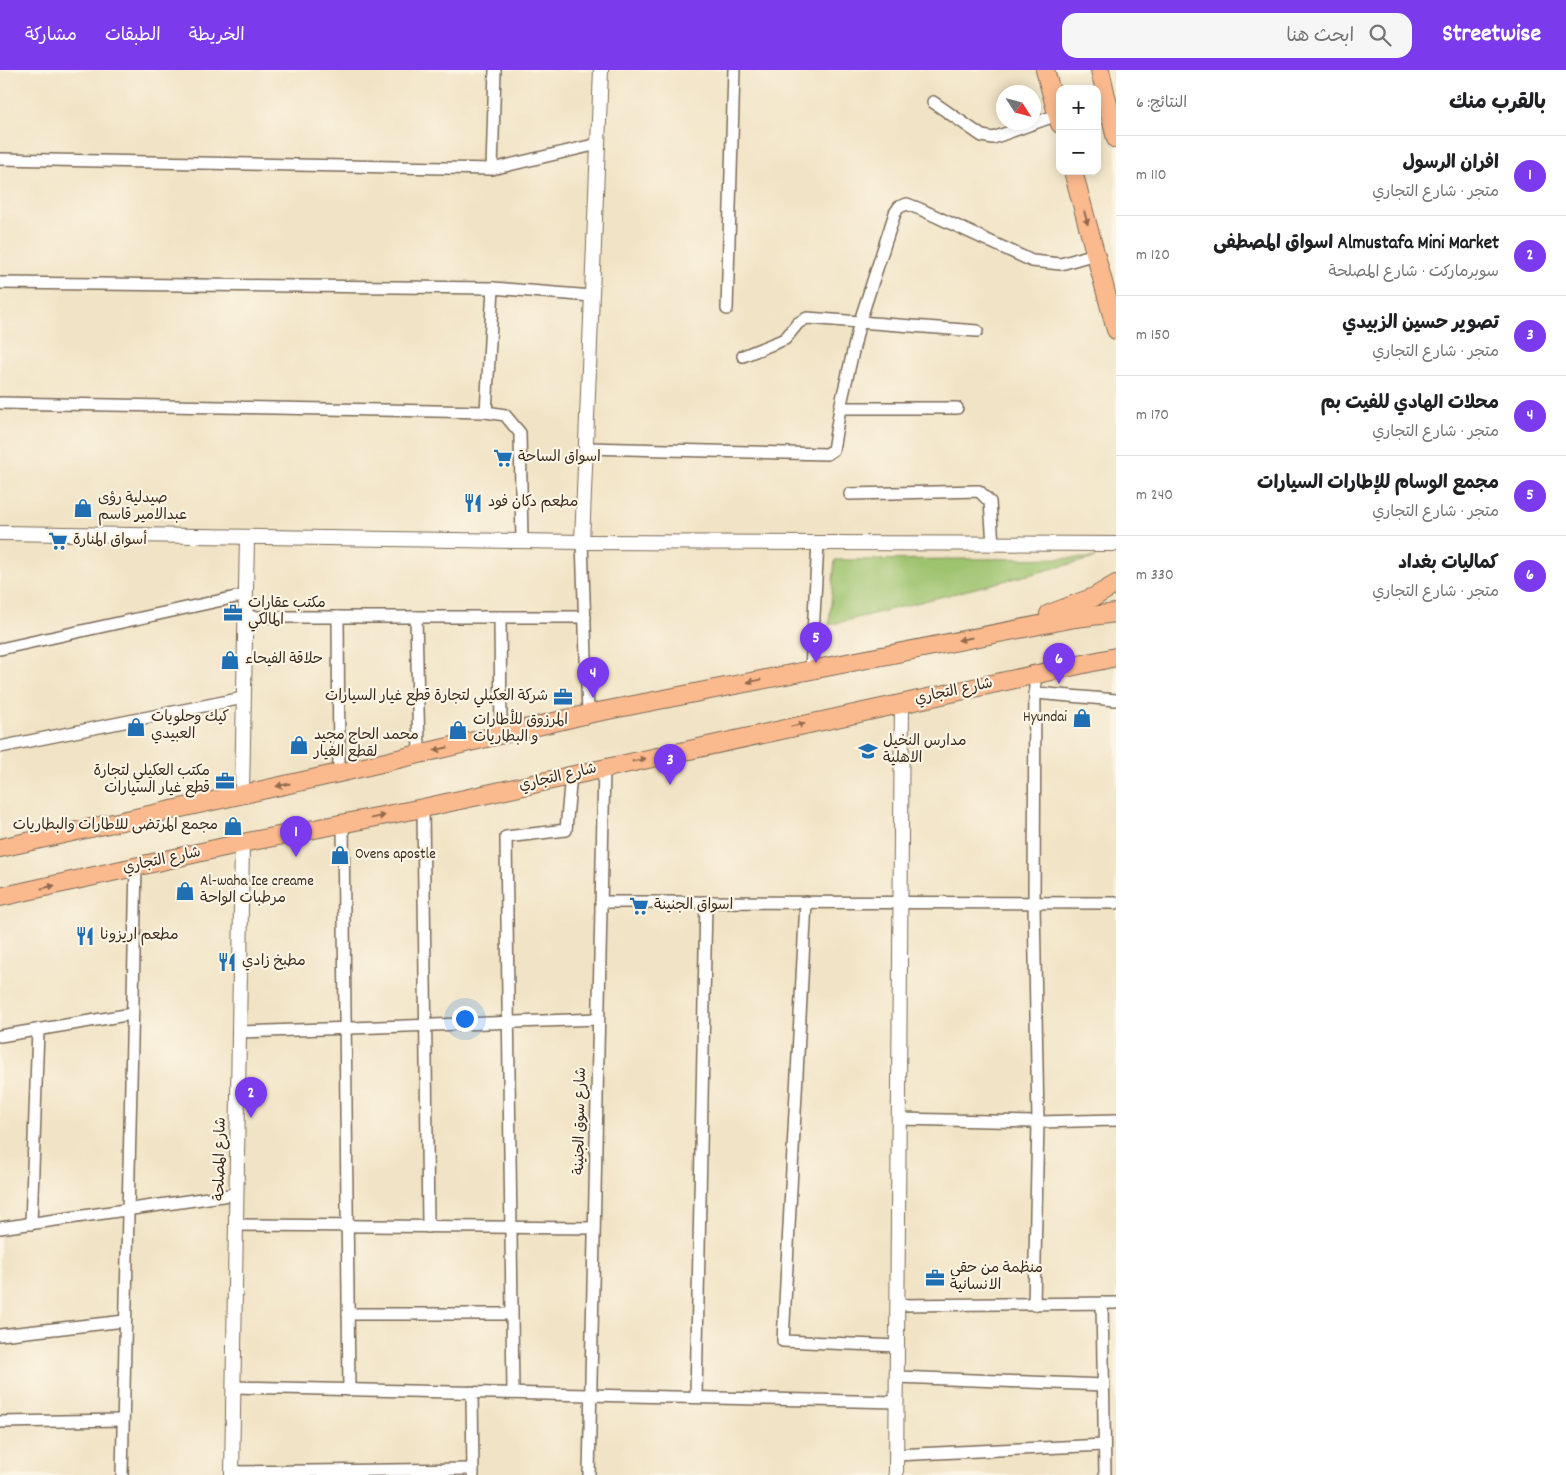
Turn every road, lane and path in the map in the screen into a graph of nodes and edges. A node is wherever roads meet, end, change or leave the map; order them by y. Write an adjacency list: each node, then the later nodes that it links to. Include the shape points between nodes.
1 (495, 70): 12 (street)
2 (601, 70): 10 (street)
3 (734, 70): 18 (street)
4 (1045, 70): 7 (main road)
5 (1100, 70): 9 (main road)
6 (932, 102): 8 (street, via 982,136 993,138)
7 (1056, 108)
8 (1056, 120)
9 (1116, 139)
10 (598, 144): 12 (street); 17 (street)
11 (0, 160): 12 (street)
12 (492, 170)
13 (1074, 175): 14 (main road, one-way to 14)
14 (1095, 254): 19 (street, via 1061,264 1032,261 907,204 895,213); 20 (main road)
15 (0, 283): 16 (street)
16 (493, 288): 17 (street); 26 (street)
17 (592, 296): 27 (street)
18 (727, 309)
19 (860, 321): 21 (street); 22 (street, via 807,318 798,322 785,339); 24 (street)
20 (1116, 330)
21 (977, 331)
22 (743, 356)
23 (0, 403): 26 (street)
24 (840, 408): 25 (street); 27 (street, via 835,445 827,454)
25 (957, 408)
26 (486, 412): 31 (street, via 505,415 520,433)
27 (586, 448): 32 (street)
28 (850, 494): 34 (street, via 979,492 990,502)
29 (0, 533): 30 (street)
30 (247, 537): 31 (street); 37 (street)
31 (522, 541): 32 (street)
32 (582, 542): 33 (street); 43 (street)
33 (818, 543): 34 (street); 49 (street)
34 (993, 544): 35 (street)
35 (1116, 544)
36 (1116, 584): 44 (main road, via 1094,597)
37 (245, 595): 40 (street); 45 (street)
38 (1116, 613): 44 (main road)
39 (500, 616): 42 (street); 43 (street); 56 (street)
40 (245, 617): 41 (street); 52 (street)
41 (338, 617): 42 (street); 60 (street)
42 (416, 617): 58 (street)
43 (585, 617): 55 (street)
44 (1002, 632): 49 (main road, one-way to 49)
45 (0, 649)
46 (1116, 657): 48 (main road, شارع التجاري)
47 (1116, 666): 48 (main road)
48 (1074, 667): 50 (main road, شارع التجاري)
49 (811, 670): 55 (main road, one-way to 55)
50 (1035, 674): 51 (street); 54 (main road, شارع التجاري)
51 (1036, 693): 53 (street); 73 (street)
52 (243, 698): 57 (street); 62 (street)
53 (1116, 700)
54 (902, 704): 59 (main road, شارع التجاري, one-way to 54); 72 (street)
55 (588, 714): 56 (main road)
56 (502, 735): 58 (main road, one-way to 58)
57 (0, 747)
58 (419, 754): 60 (main road)
59 (604, 767): 61 (main road, شارع التجاري); 69 (street, شارع سوق الجنينة)
60 (339, 773): 62 (main road, one-way to 62)
61 (571, 774): 63 (main road, شارع التجاري); 77 (street, via 566,830 506,837)
62 (242, 793): 66 (main road)
63 (423, 808): 64 (main road, شارع التجاري, one-way to 63); 78 (street)
64 (343, 824): 65 (main road, شارع التجاري); 79 (street)
65 (242, 843): 67 (main road, شارع التجاري); 81 (street, شارع المصلحة)
66 (0, 848)
67 (136, 866): 68 (main road, شارع التجاري, one-way to 67); 75 (street)
68 (0, 897)
69 (601, 902): 70 (street); 76 (street, شارع سوق الجنينة)
70 (706, 902): 71 (street); 111 (street)
71 (806, 902): 72 (street); 103 (street, via 783,1341)
72 (900, 903): 73 (street); 83 (street)
73 (1034, 903): 74 (street); 85 (street)
74 (1116, 903)
75 (132, 1014): 80 (street); 87 (street)
76 (598, 1019): 77 (street); 94 (street, شارع سوق الجنينة)
77 (508, 1022): 78 (street); 92 (street)
78 (426, 1025): 79 (street); 91 (street)
79 (345, 1027): 81 (street); 90 (street)
80 (38, 1030): 82 (street); 88 (street)
81 (239, 1032): 86 (street, شارع المصلحة)
82 (0, 1036)
83 (899, 1119): 85 (street); 97 (street)
84 (1116, 1120): 85 (street)
85 (1038, 1122): 98 (street)
86 (236, 1194): 87 (street); 89 (street, شارع المصلحة)
87 (128, 1209): 88 (street); 101 (street)
88 (31, 1224): 93 (street)
89 (236, 1225): 90 (street); 106 (street, شارع المصلحة)
90 (347, 1226): 91 (street); 99 (street)
91 (428, 1227): 92 (street)
92 (510, 1227): 94 (street); 100 (street)
93 (0, 1228)
94 (594, 1228): 110 (street, شارع سوق الجنينة)
95 (1102, 1303): 96 (street); 98 (street); 105 (street)
96 (1116, 1303)
97 (898, 1305): 98 (street); 103 (street)
98 (1034, 1305)
99 (348, 1314): 100 (street); 107 (street)
100 (511, 1314): 109 (street)
101 (125, 1321): 102 (street); 113 (street)
102 (0, 1335)
103 (897, 1346): 104 (street)
104 (897, 1378): 105 (street); 112 (street)
105 (1104, 1385): 115 (street)
106 (233, 1387): 107 (street); 119 (street, شارع المصلحة)
107 (349, 1390): 108 (street)
108 (472, 1392): 109 (street); 118 (street)
109 (513, 1393): 110 (street)
110 (591, 1395): 111 (street); 122 (street, شارع سوق الجنينة)
111 (696, 1397): 112 (street)
112 (897, 1402): 116 (street)
113 (123, 1420): 114 (street); 121 (street)
114 (0, 1422)
115 (1104, 1445): 116 (street); 124 (street)
116 (896, 1455): 123 (street)
117 (399, 1472): 118 (street); 120 (street)
118 (473, 1472)
119 (232, 1473): 120 (street)
120 (327, 1473)
121 (122, 1475)
122 (589, 1475)
123 (896, 1475)
124 (1105, 1475)

